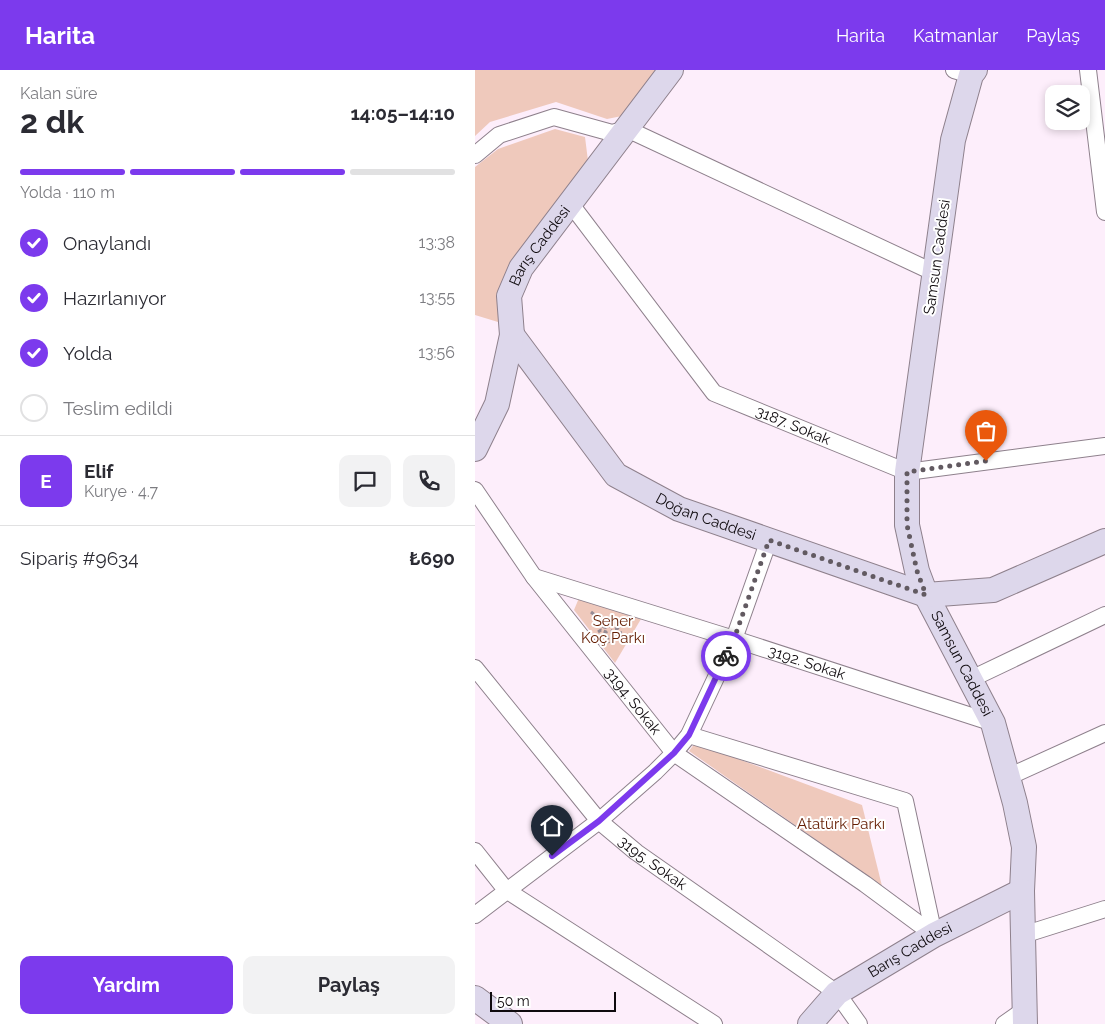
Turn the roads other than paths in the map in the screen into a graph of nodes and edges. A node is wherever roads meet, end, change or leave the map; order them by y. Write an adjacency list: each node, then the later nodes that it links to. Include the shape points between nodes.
1 (671, 70): 5 (street, Barış Caddesi)
2 (1087, 70): 9 (street)
3 (967, 72): 10 (street, Samsun Caddesi, via 953,140)
4 (594, 129): 5 (street, via 612,133); 6 (street, via 554,117 499,135); 7 (street, via 599,146)
5 (627, 129): 7 (street, Barış Caddesi); 10 (street)
6 (475, 155)
7 (599, 165): 8 (street, Barış Caddesi)
8 (570, 203): 11 (street, Barış Caddesi, via 521,268 509,296); 14 (street, 3187. Sokak, via 714,393)
9 (1105, 212)
10 (935, 273): 14 (street, Samsun Caddesi)
11 (512, 335): 13 (street, Barış Caddesi, via 497,404); 16 (street, Doğan Caddesi, via 616,476 679,509)
12 (1105, 446): 14 (street, 3187. Sokak)
13 (475, 449)
14 (907, 472): 19 (street, Samsun Caddesi, via 907,525)
15 (475, 490): 18 (street, 3194. Sokak)
16 (769, 540): 19 (street, Doğan Caddesi); 21 (street)
17 (1105, 541): 19 (street, Doğan Caddesi, via 993,590)
18 (534, 577): 21 (street, 3192. Sokak); 27 (street, 3194. Sokak)
19 (926, 595): 23 (street, Samsun Caddesi)
20 (1105, 615): 23 (street)
21 (734, 639): 24 (street, 3192. Sokak); 26 (street)
22 (475, 668): 29 (street, 3195. Sokak)
23 (971, 679): 24 (street, Samsun Caddesi)
24 (993, 723): 28 (street, Samsun Caddesi)
25 (1105, 733): 28 (street)
26 (689, 735): 27 (street); 35 (street, via 905,802)
27 (674, 753): 29 (street); 35 (street, 3194. Sokak)
28 (1008, 777): 32 (street, Samsun Caddesi, via 1024,847)
29 (599, 821): 31 (street); 37 (street, 3195. Sokak, via 636,852)
30 (475, 851): 31 (street)
31 (506, 890): 34 (street); 41 (street)
32 (1022, 891): 35 (street, Barış Caddesi); 36 (street, Samsun Caddesi)
33 (1105, 909): 36 (street)
34 (475, 915)
35 (934, 935): 37 (street, Barış Caddesi)
36 (1023, 935): 39 (street, Samsun Caddesi)
37 (837, 994): 42 (street, Barış Caddesi); 43 (street, 3195. Sokak)
38 (475, 998): 40 (street)
39 (1024, 1017): 44 (street)
40 (510, 1024)
41 (714, 1024)
42 (810, 1024)
43 (859, 1024)
44 (1004, 1024)

